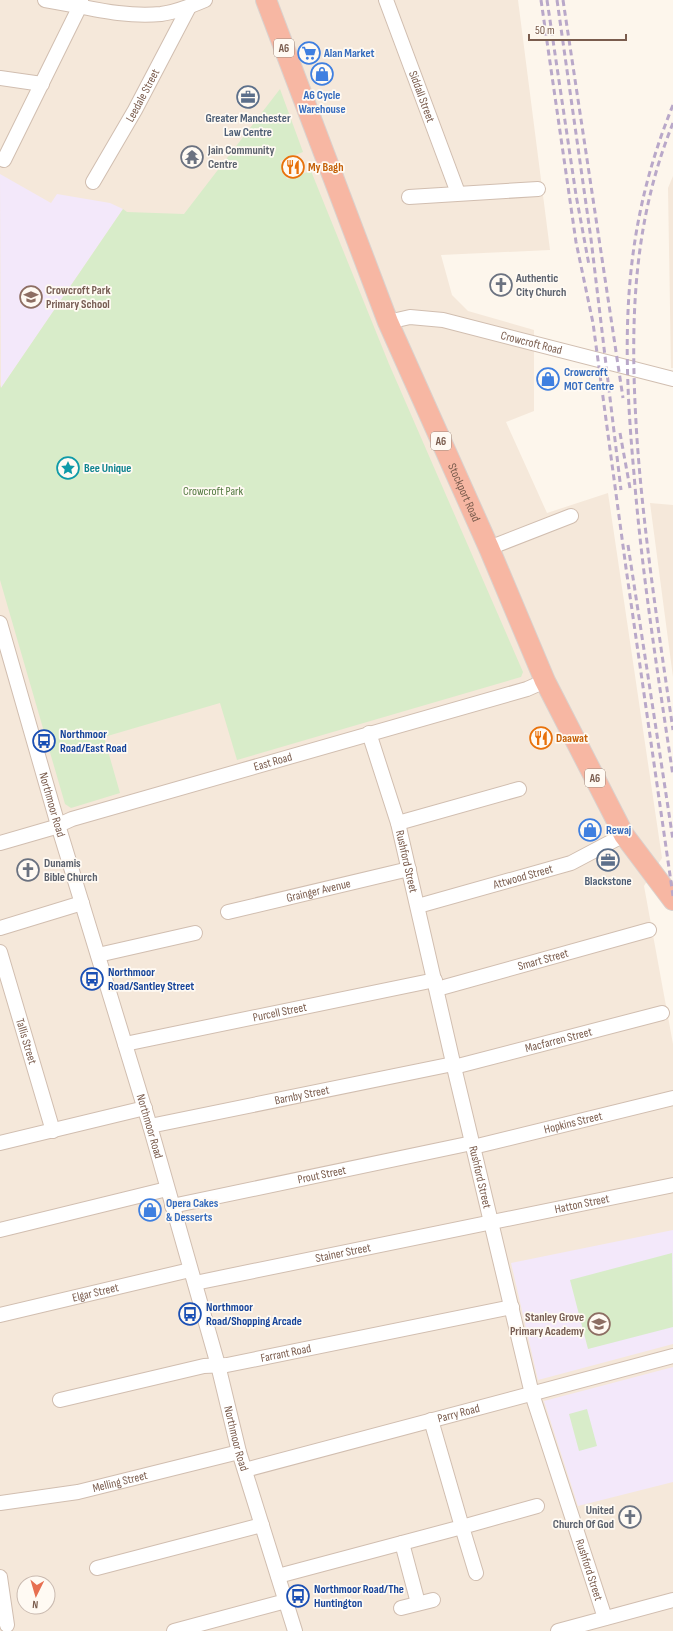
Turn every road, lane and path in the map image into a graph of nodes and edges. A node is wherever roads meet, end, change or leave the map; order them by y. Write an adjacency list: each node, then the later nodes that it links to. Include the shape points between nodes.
1 (45, 0): 5 (street)
2 (205, 0): 6 (street)
3 (266, 0): 14 (highway, Stockport Road / A6)
4 (386, 0): 12 (street, Siddall Street)
5 (81, 3): 6 (street, via 132,14 161,14); 8 (street)
6 (189, 7): 10 (street, Leedale Street, via 135,110)
7 (0, 78): 8 (street)
8 (42, 84): 9 (street)
9 (4, 160)
10 (93, 182)
11 (538, 189): 12 (street)
12 (458, 193): 13 (street)
13 (409, 197)
14 (388, 322): 15 (street, Crowcroft Road, via 410,317 443,320); 17 (highway, Stockport Road / A6)
15 (673, 379)
16 (571, 516): 17 (street)
17 (489, 548): 19 (highway, Stockport Road / A6)
18 (0, 623): 23 (street, Northmoor Road)
19 (545, 681): 20 (street, East Road, via 527,689); 24 (highway, Stockport Road / A6)
20 (369, 733): 22 (street, Rushford Street); 23 (street, East Road)
21 (519, 789): 22 (street)
22 (398, 823): 26 (street, Rushford Street)
23 (58, 825): 25 (street, East Road); 28 (street, Northmoor Road)
24 (624, 835): 27 (highway, Stockport Road / A6); 29 (street, Attwood Street, via 571,863)
25 (0, 843)
26 (409, 869): 29 (street, Rushford Street); 30 (street, Grainger Avenue)
27 (673, 900)
28 (82, 903): 31 (street); 35 (street, Northmoor Road)
29 (418, 906): 36 (street, Rushford Street)
30 (228, 912)
31 (0, 928)
32 (649, 930): 36 (street, Smart Street)
33 (195, 933): 35 (street)
34 (0, 952): 43 (street, Tallis Street)
35 (98, 955): 38 (street, Northmoor Road)
36 (436, 985): 38 (street, Purcell Street); 39 (street, Rushford Street)
37 (662, 1013): 39 (street, Macfarren Street)
38 (125, 1044): 41 (street, Northmoor Road)
39 (454, 1066): 42 (street, Barnby Street); 45 (street, Rushford Street)
40 (673, 1098): 45 (street, Hopkins Street)
41 (145, 1108): 42 (street, Northmoor Road); 43 (street)
42 (150, 1126): 47 (street, Northmoor Road)
43 (53, 1131): 44 (street)
44 (0, 1143)
45 (472, 1145): 48 (street, Prout Street); 49 (street, Rushford Street)
46 (673, 1185): 49 (street, Hatton Street)
47 (167, 1189): 48 (street, Northmoor Road); 50 (street)
48 (172, 1206): 51 (street, Northmoor Road)
49 (492, 1223): 51 (street, Stainer Street); 52 (street, Rushford Street)
50 (0, 1230)
51 (192, 1277): 53 (street, Elgar Street); 55 (street, Northmoor Road)
52 (512, 1307): 55 (street, Farrant Road); 56 (street, Rushford Street)
53 (0, 1315)
54 (673, 1356): 56 (street, Parry Road)
55 (218, 1365): 57 (street, Farrant Road, via 204,1366); 59 (street, Northmoor Road)
56 (532, 1394): 58 (street, Parry Road); 75 (street, Rushford Street)
57 (60, 1400)
58 (431, 1420): 60 (street, Parry Road); 64 (street)
59 (239, 1452): 60 (street, Northmoor Road); 61 (street, Melling Street, via 78,1492)
60 (245, 1470): 63 (street, Northmoor Road)
61 (0, 1503)
62 (537, 1506): 64 (street)
63 (262, 1525): 66 (street); 69 (street, Northmoor Road)
64 (462, 1527): 65 (street); 67 (street)
65 (402, 1543): 69 (street); 73 (street)
66 (97, 1568)
67 (476, 1573)
68 (0, 1576): 76 (street)
69 (278, 1576): 72 (street, Northmoor Road)
70 (433, 1600): 73 (street)
71 (673, 1600): 75 (street)
72 (286, 1602): 77 (street); 78 (street, Northmoor Road)
73 (418, 1603): 74 (street)
74 (401, 1608)
75 (605, 1618): 79 (street)
76 (7, 1625)
77 (174, 1631)
78 (295, 1631)
79 (558, 1631)

